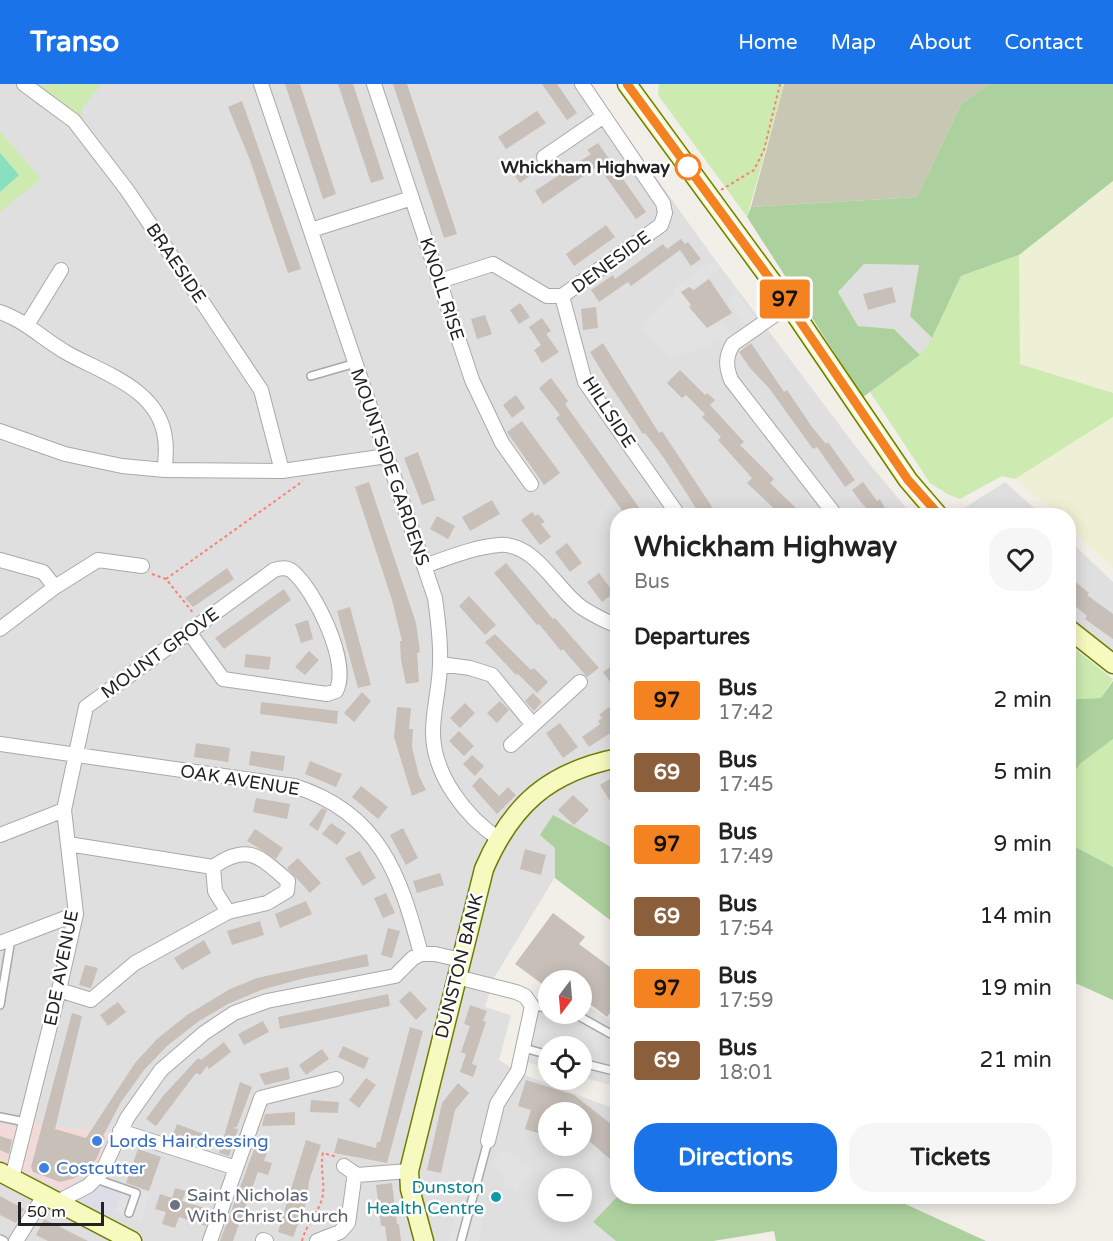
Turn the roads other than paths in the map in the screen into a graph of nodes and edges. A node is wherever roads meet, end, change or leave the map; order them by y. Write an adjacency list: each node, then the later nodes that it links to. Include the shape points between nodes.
1 (24, 84): 21 (street, BRAESIDE, via 74,122 127,190 195,291 261,390)
2 (261, 84): 9 (street, MOUNTSIDE GARDENS)
3 (374, 84): 8 (street, KNOLL RISE)
4 (582, 84): 6 (street)
5 (627, 84): 13 (street)
6 (604, 116): 7 (street); 12 (street, DENESIDE, via 663,203 665,213 662,225)
7 (544, 157)
8 (412, 198): 9 (street); 11 (street, KNOLL RISE)
9 (311, 230): 16 (street, MOUNTSIDE GARDENS)
10 (61, 270): 15 (street)
11 (440, 281): 12 (street, DENESIDE, via 493,264 547,296); 22 (street, KNOLL RISE, via 472,380 502,443)
12 (562, 296): 23 (street, HILLSIDE, via 585,382)
13 (789, 305): 24 (street, via 733,344 726,368 731,380); 25 (street, via 908,480)
14 (0, 312): 15 (street)
15 (27, 325): 20 (street, via 66,352 128,384 142,397 165,437)
16 (356, 363): 17 (lane); 19 (street, MOUNTSIDE GARDENS)
17 (311, 376)
18 (0, 432): 20 (street, via 65,454)
19 (387, 456): 21 (street); 28 (street, MOUNTSIDE GARDENS)
20 (165, 470): 21 (street)
21 (282, 471)
22 (531, 483)
23 (673, 508)
24 (830, 508)
25 (932, 508)
26 (0, 560): 29 (street, via 44,572)
27 (142, 566): 29 (street, via 98,560)
28 (424, 566): 30 (street, via 472,550 501,544 514,546 528,553 580,606); 34 (street, MOUNTSIDE GARDENS, via 435,598)
29 (55, 586): 31 (street)
30 (610, 622)
31 (0, 629)
32 (189, 632): 32 (street, MOUNT GROVE, via 274,570 292,570 323,612 340,672 336,691 327,694 223,679); 40 (street, MOUNT GROVE, via 86,707)
33 (1076, 635): 35 (street)
34 (441, 664): 37 (street, via 492,675); 44 (street, MOUNTSIDE GARDENS, via 433,735 439,763 467,812)
35 (1113, 664)
36 (580, 682): 37 (street)
37 (533, 725): 39 (street)
38 (0, 744): 40 (street, OAK AVENUE)
39 (512, 745)
40 (76, 756): 42 (street, EDE AVENUE); 50 (street, OAK AVENUE, via 294,786 334,803 376,839 388,858)
41 (610, 760): 44 (street, DUNSTON BANK, via 572,770 546,785)
42 (64, 810): 43 (street); 45 (street, EDE AVENUE)
43 (0, 835)
44 (499, 839): 51 (street, DUNSTON BANK, via 479,885)
45 (68, 844): 46 (street); 48 (street, EDE AVENUE)
46 (213, 867): 47 (street, via 215,891); 47 (street, via 229,856 249,853 288,881 287,891 267,903)
47 (228, 912): 52 (street, via 135,963 91,1000)
48 (76, 914): 49 (street); 52 (street, EDE AVENUE)
49 (6, 941): 53 (lane)
50 (422, 954): 51 (street, via 435,954); 65 (street, via 395,976 267,1001 234,1013 161,1070)
51 (459, 969): 54 (street, via 525,996); 69 (street, DUNSTON BANK)
52 (60, 990): 64 (street, EDE AVENUE)
53 (0, 1005)
54 (532, 1006): 55 (lane); 58 (street)
55 (538, 1007)
56 (592, 1023): 57 (lane)
57 (610, 1034)
58 (525, 1048): 59 (lane); 66 (street, via 518,1071 497,1104)
59 (538, 1052)
60 (592, 1066): 61 (lane)
61 (610, 1070)
62 (336, 1079): 68 (street, via 261,1098)
63 (0, 1117): 64 (lane)
64 (25, 1122): 70 (street, EDE AVENUE)
65 (120, 1131): 68 (street); 72 (street, via 108,1164)
66 (488, 1141): 82 (lane)
67 (344, 1166): 71 (street)
68 (236, 1168): 79 (street)
69 (409, 1171): 71 (street); 81 (street, DUNSTON BANK)
70 (6, 1175): 73 (street)
71 (357, 1175): 80 (street, via 348,1223 340,1232)
72 (96, 1179): 73 (street, via 88,1186); 74 (lane, via 136,1193)
73 (51, 1199): 77 (street); 78 (street)
74 (129, 1213)
75 (0, 1239): 76 (lane)
76 (4, 1241)
77 (16, 1241)
78 (130, 1241)
79 (210, 1241)
80 (316, 1241)
81 (424, 1241)
82 (461, 1241)

